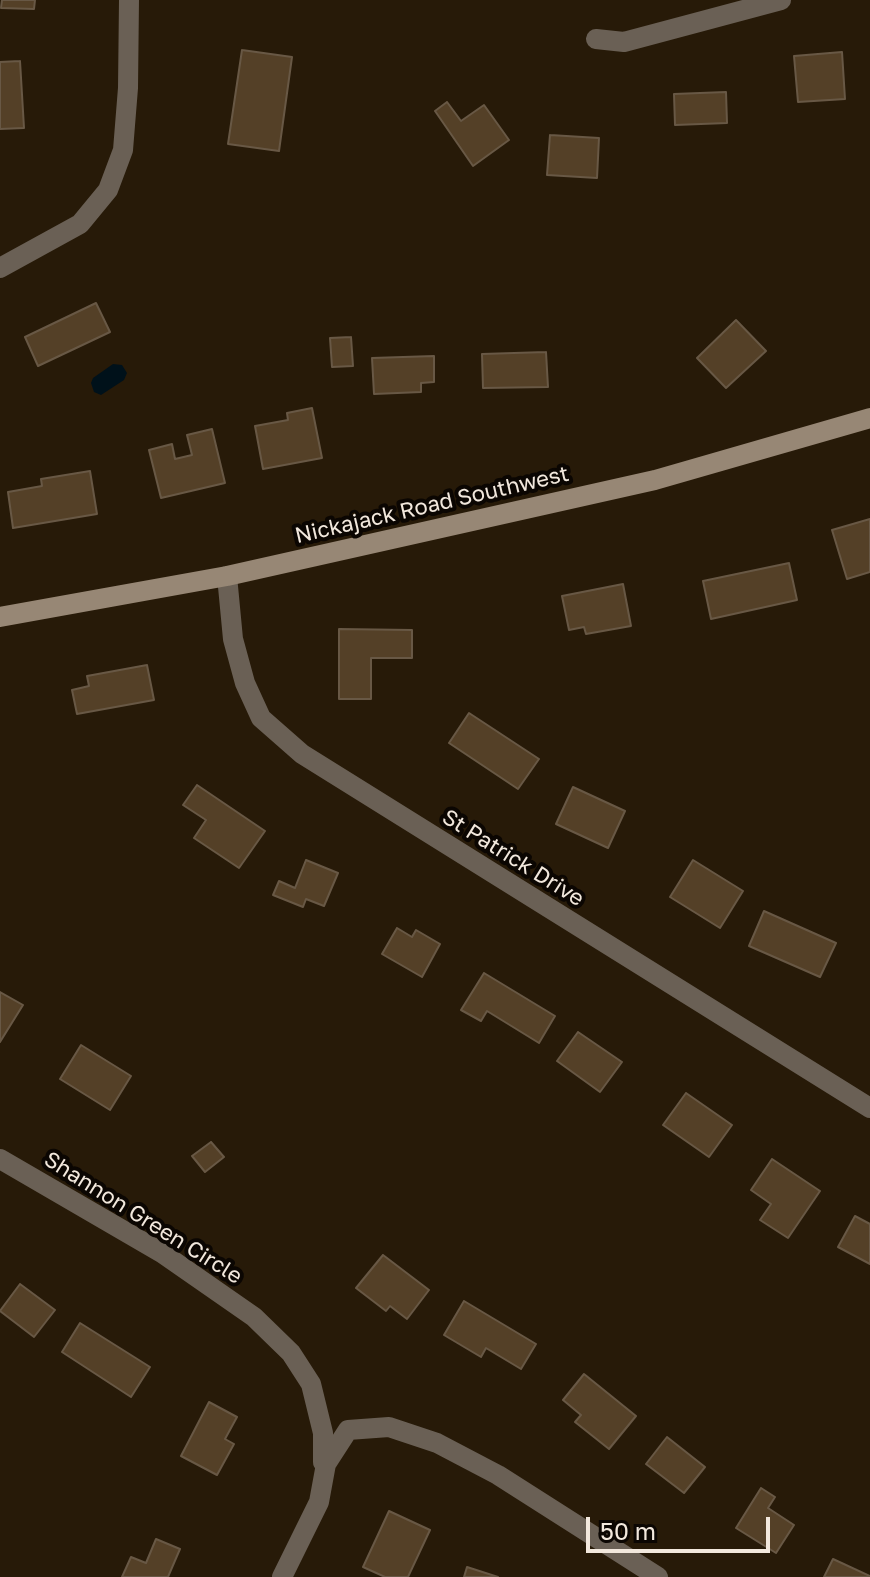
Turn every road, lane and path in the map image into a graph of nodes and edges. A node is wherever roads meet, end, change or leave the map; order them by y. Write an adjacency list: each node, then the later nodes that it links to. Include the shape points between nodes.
1 (129, 0): 4 (street, via 123,150 108,190 80,224)
2 (781, 0): 3 (street, via 624,42)
3 (596, 39)
4 (0, 268)
5 (870, 418): 6 (street, Nickajack Road Southwest, via 655,480)
6 (227, 576): 7 (street, Nickajack Road Southwest); 8 (street, St Patrick Drive, via 233,639 245,683 261,718 302,754)
7 (0, 617)
8 (870, 1108)
9 (0, 1159): 10 (street, Shannon Green Circle, via 162,1253 254,1317 291,1353 311,1384)
10 (326, 1464): 11 (street, Shannon Green Circle, via 319,1502); 12 (street, via 348,1430 389,1427 437,1443 498,1475)
11 (282, 1577)
12 (658, 1577)

